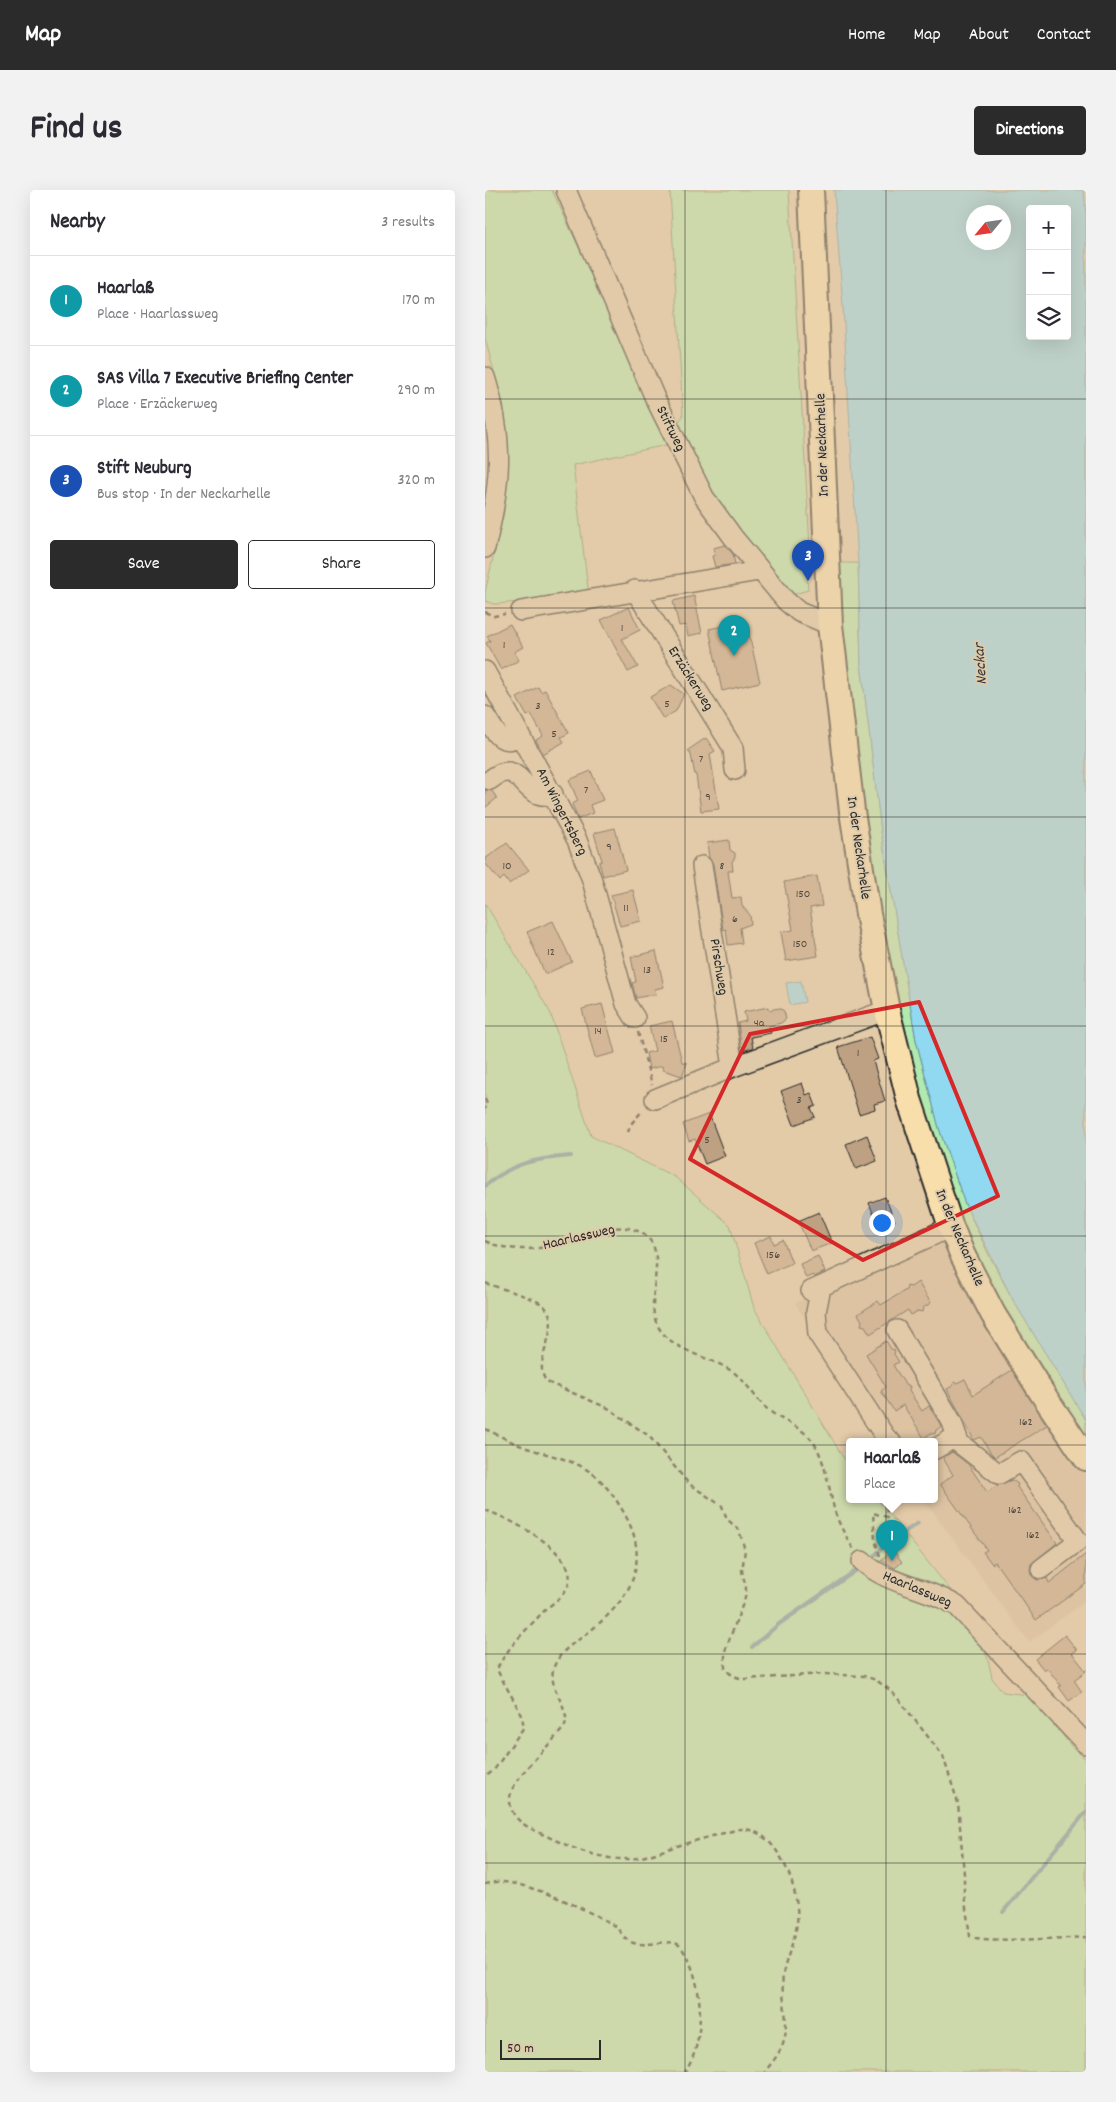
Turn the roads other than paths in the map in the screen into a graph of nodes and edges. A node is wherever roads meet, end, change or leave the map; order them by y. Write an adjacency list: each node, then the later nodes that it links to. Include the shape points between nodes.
1 (567, 190): 5 (street, Stiftweg, via 640,364 686,462 704,497)
2 (811, 190): 8 (main road, In der Neckarhelle)
3 (485, 377): 4 (street, via 495,415 499,468)
4 (485, 548)
5 (759, 570): 6 (street); 8 (street, Stiftweg, via 799,612)
6 (635, 590): 7 (street); 12 (street, Erzäckerweg, via 733,748)
7 (521, 611)
8 (830, 625): 16 (main road, In der Neckarhelle, via 852,811)
9 (485, 671): 11 (street, Am Wingertsberg)
10 (485, 716): 11 (street, via 501,739 507,741)
11 (520, 736): 14 (street, Am Wingertsberg)
12 (735, 770)
13 (490, 780): 14 (street, via 502,772 514,773 532,793 539,796)
14 (553, 794): 17 (street, Am Wingertsberg, via 586,862 626,1004)
15 (703, 866): 18 (street, Pirschweg)
16 (887, 1010): 18 (street); 20 (main road, In der Neckarhelle, via 909,1099)
17 (635, 1018)
18 (733, 1068): 19 (street)
19 (654, 1093)
20 (951, 1227): 23 (street, via 816,1289 818,1334); 25 (main road, In der Neckarhelle, via 993,1314)
21 (897, 1330): 22 (street, via 952,1422)
22 (957, 1436): 24 (street); 27 (street, via 978,1466 999,1474 1021,1461 1078,1541)
23 (886, 1438)
24 (938, 1447)
25 (1086, 1458)
26 (862, 1561): 28 (street, Haarlassweg, via 880,1574 957,1606)
27 (1041, 1569)
28 (1086, 1744)

